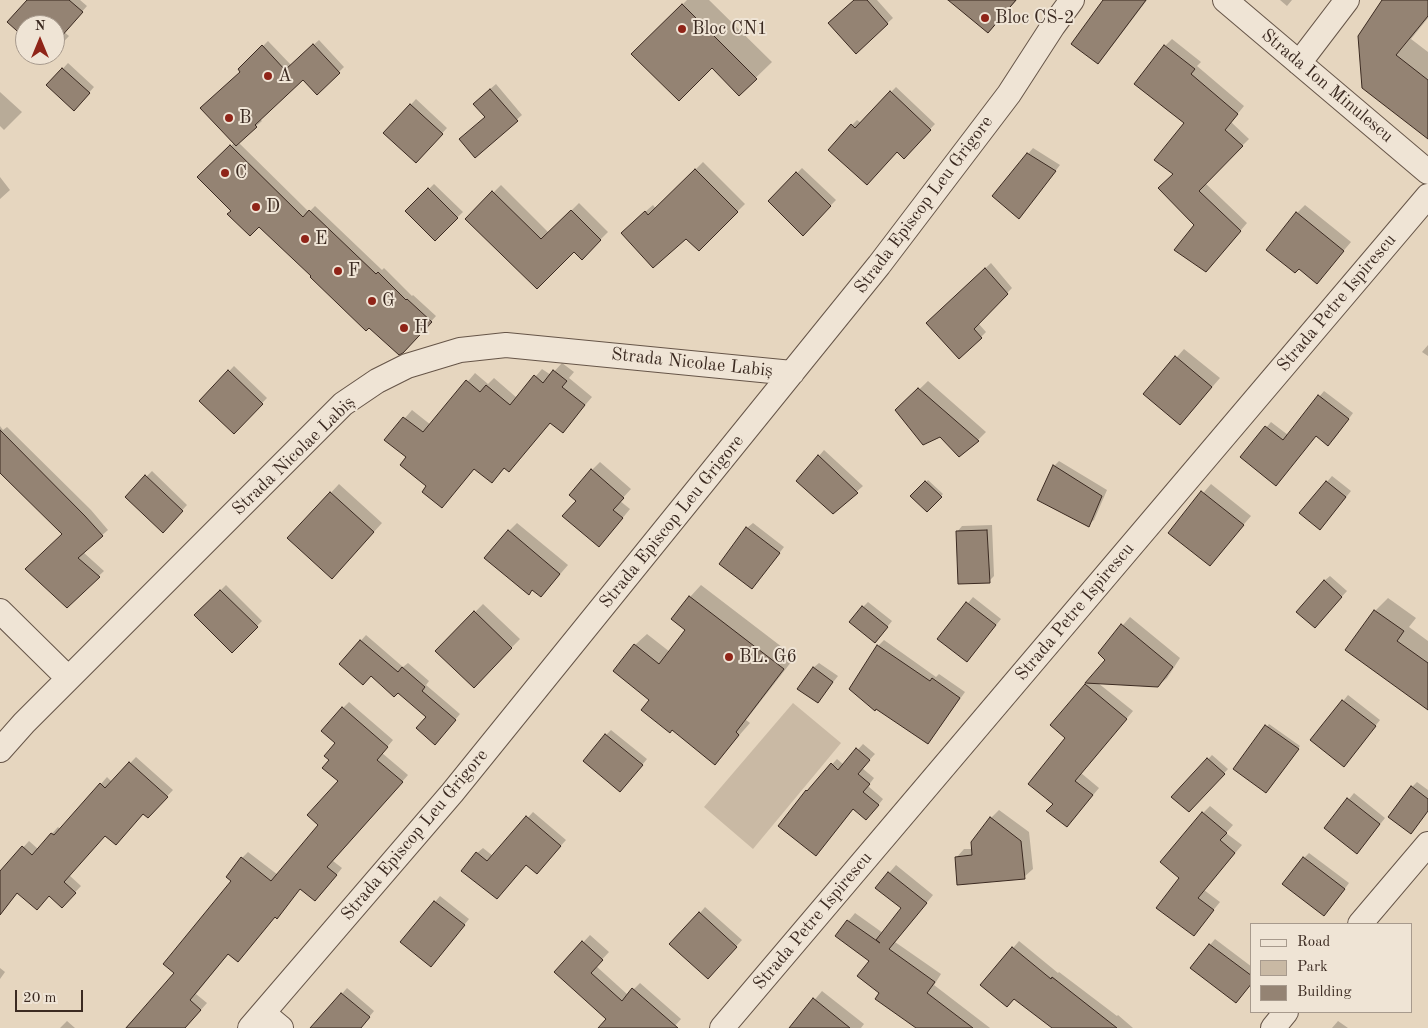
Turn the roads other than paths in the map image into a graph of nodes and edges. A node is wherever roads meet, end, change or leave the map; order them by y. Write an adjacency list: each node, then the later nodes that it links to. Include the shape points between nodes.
1 (1072, 0): 7 (street, Strada Episcop Leu Grigore, via 1009,94)
2 (1225, 0): 4 (street, Strada Ion Minulescu)
3 (1347, 0): 4 (street)
4 (1299, 62): 5 (street, Strada Ion Minulescu)
5 (1428, 172)
6 (1428, 196): 16 (street, Strada Petre Ispirescu)
7 (792, 374): 9 (street, Strada Nicolae Labiș, via 506,346 460,350 407,366 343,404); 14 (street, Strada Episcop Leu Grigore, via 452,793)
8 (0, 611): 9 (street)
9 (68, 678): 10 (street, Strada Nicolae Labiș)
10 (0, 750)
11 (1428, 844): 12 (street)
12 (1361, 923)
13 (1285, 1013): 17 (street)
14 (256, 1020): 15 (street)
15 (281, 1028)
16 (722, 1028)
17 (1273, 1028)

